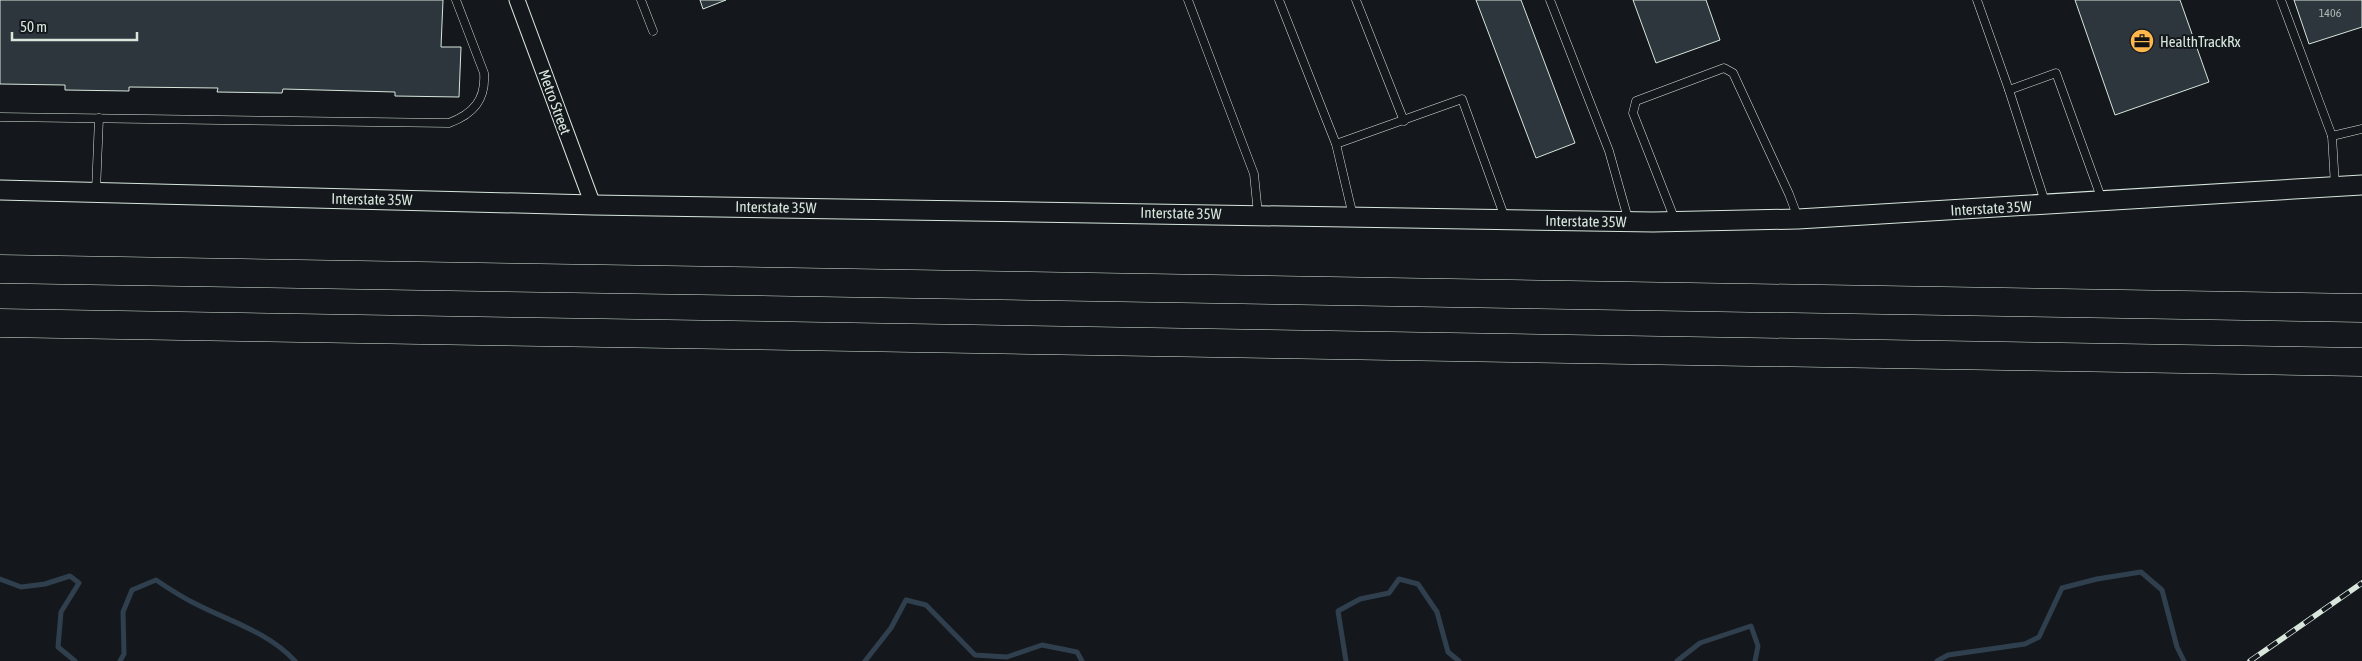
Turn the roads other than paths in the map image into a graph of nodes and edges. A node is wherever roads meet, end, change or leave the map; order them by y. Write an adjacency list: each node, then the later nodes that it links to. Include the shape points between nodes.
1 (456, 0): 13 (lane, via 484,73 485,84 476,108 458,120 440,123)
2 (517, 0): 23 (street, Metro Street)
3 (641, 0): 10 (lane)
4 (1188, 0): 25 (lane, via 1254,174)
5 (1279, 0): 17 (lane)
6 (1356, 0): 14 (lane)
7 (1550, 0): 29 (lane, via 1609,151)
8 (1977, 0): 11 (lane)
9 (2281, 0): 16 (lane)
10 (653, 32)
11 (2009, 90): 22 (lane, via 2056,73); 24 (lane)
12 (0, 116): 13 (lane)
13 (99, 118): 21 (lane)
14 (1404, 121): 17 (lane); 27 (lane, via 1462,99)
15 (2362, 129): 16 (lane)
16 (2332, 136): 19 (lane)
17 (1336, 144): 26 (lane)
18 (2362, 185): 19 (street, Interstate 35W)
19 (2335, 187): 22 (street, Interstate 35W)
20 (0, 190): 21 (street, Interstate 35W)
21 (96, 192): 23 (street, Interstate 35W)
22 (2102, 202): 24 (street, Interstate 35W)
23 (593, 205): 25 (street, Interstate 35W)
24 (2046, 205): 28 (street, Interstate 35W)
25 (1258, 214): 26 (street, Interstate 35W)
26 (1353, 216): 27 (street, Interstate 35W)
27 (1506, 220): 29 (street, Interstate 35W)
28 (1798, 220): 30 (street, Interstate 35W); 30 (lane, via 1790,194 1733,72 1724,68 1636,101 1633,113)
29 (1629, 222): 30 (street, Interstate 35W)
30 (1676, 222)
31 (0, 270): 32 (highway)
32 (2362, 308)
33 (0, 323): 34 (highway)
34 (2362, 362)

